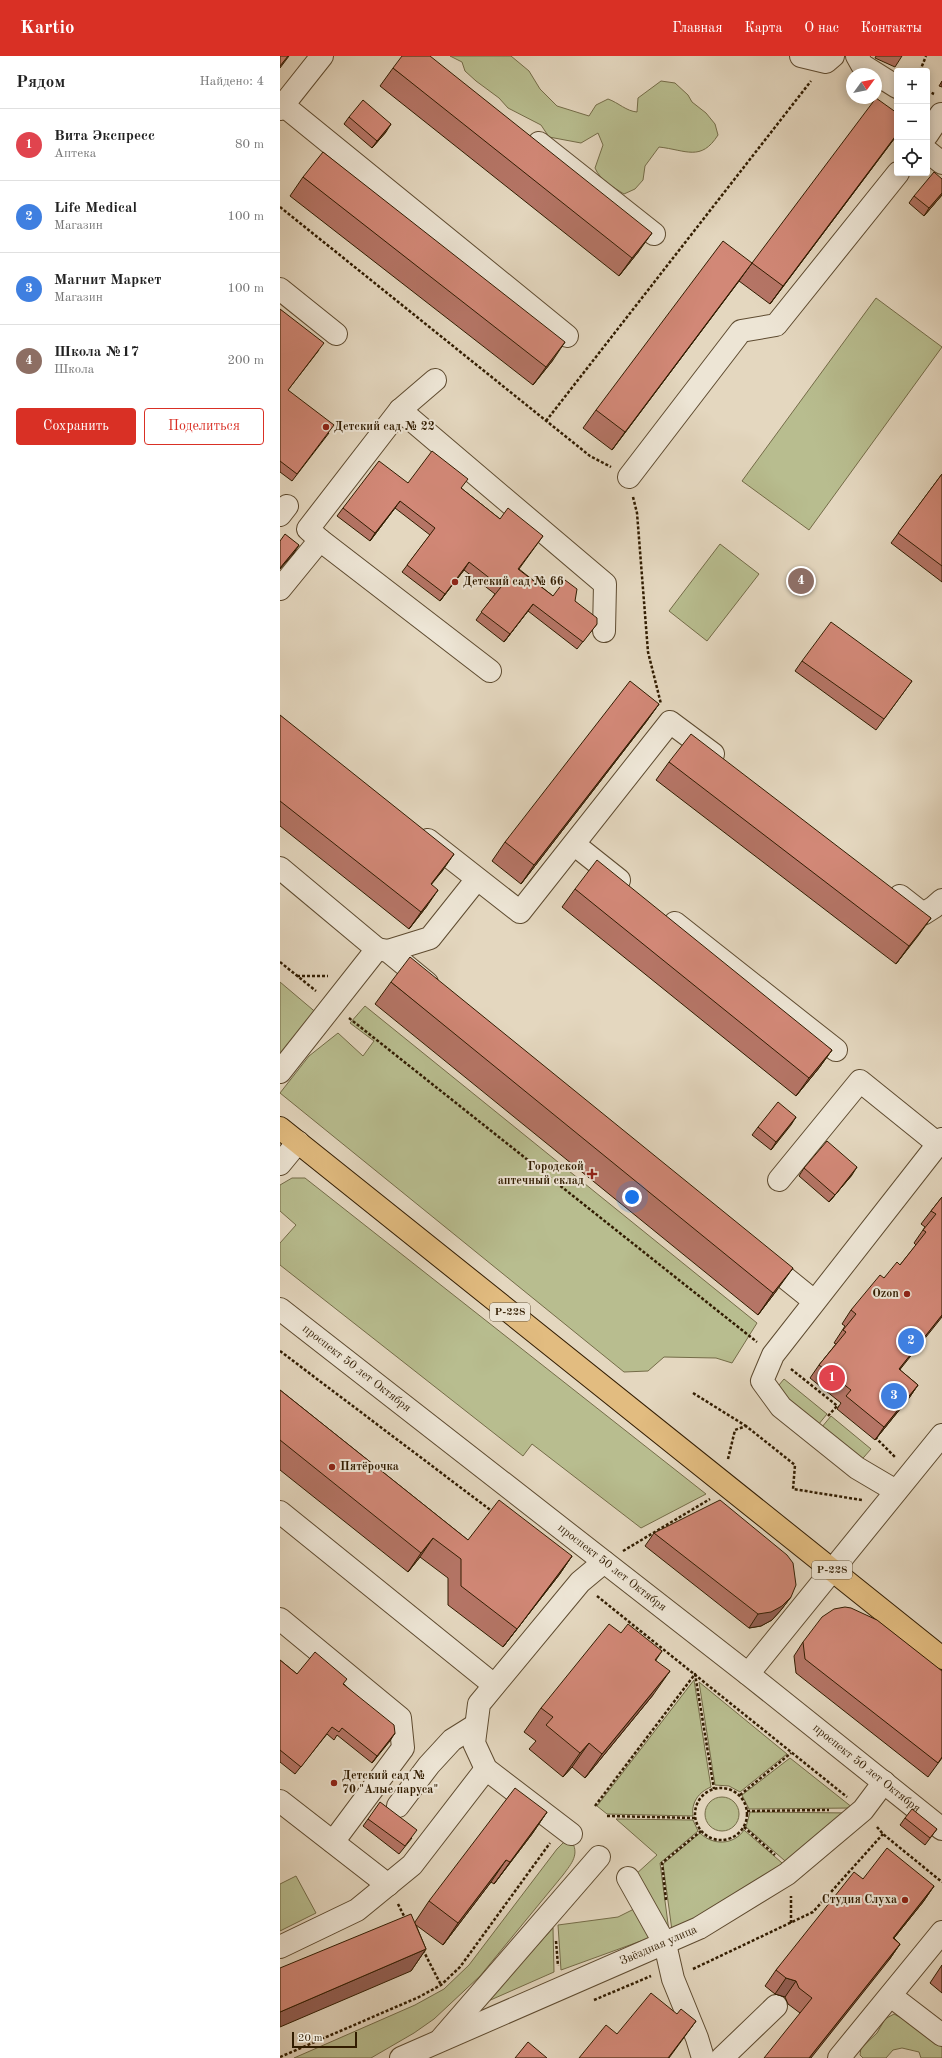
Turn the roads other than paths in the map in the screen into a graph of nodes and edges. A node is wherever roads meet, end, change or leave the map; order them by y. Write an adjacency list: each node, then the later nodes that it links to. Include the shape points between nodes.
1 (322, 56): 6 (street)
2 (801, 56): 4 (street)
3 (857, 56): 5 (street, via 862,65)
4 (829, 59)
5 (894, 85)
6 (281, 107): 16 (street)
7 (937, 111): 8 (street)
8 (930, 128)
9 (526, 133): 13 (street)
10 (930, 153): 11 (street)
11 (942, 163)
12 (896, 176): 19 (street, via 776,325 741,331)
13 (654, 234)
14 (280, 289): 15 (street)
15 (336, 334)
16 (567, 336)
17 (435, 380): 18 (street)
18 (400, 410): 20 (street, via 308,529); 22 (street, via 605,584)
19 (629, 477)
20 (320, 540): 21 (street); 23 (street)
21 (280, 589)
22 (604, 632)
23 (490, 671)
24 (727, 765): 26 (street, via 670,722)
25 (415, 830): 28 (street)
26 (575, 845): 28 (street, via 520,912); 30 (street)
27 (280, 868): 33 (street)
28 (477, 879): 33 (street, via 430,938)
29 (885, 885): 31 (street, via 922,914)
30 (637, 894)
31 (942, 900)
32 (662, 913): 35 (street)
33 (382, 950): 34 (street); 36 (street)
34 (442, 996)
35 (836, 1050)
36 (280, 1072)
37 (280, 1128): 38 (main road, Р-228)
38 (298, 1142): 40 (street); 49 (main road, Р-228)
39 (940, 1142): 41 (street, via 860,1081); 43 (street)
40 (280, 1164)
41 (779, 1180)
42 (747, 1246): 43 (street)
43 (814, 1301): 46 (street, via 773,1354 762,1381 781,1407)
44 (280, 1309): 48 (street, проспект 50 лет Октября)
45 (942, 1435): 46 (street)
46 (891, 1498): 49 (street)
47 (280, 1512): 53 (street)
48 (604, 1562): 52 (street, проспект 50 лет Октября); 53 (street, via 580,1582)
49 (833, 1570): 51 (main road, Р-228); 52 (street)
50 (280, 1619): 61 (street, via 400,1718 403,1748)
51 (942, 1658)
52 (748, 1674): 56 (street, проспект 50 лет Октября)
53 (494, 1685): 54 (street, via 479,1704)
54 (476, 1725): 55 (street, via 474,1743); 58 (street, via 452,1740 428,1766)
55 (486, 1769): 60 (street); 64 (street, via 412,1865)
56 (884, 1782): 59 (street, проспект 50 лет Октября); 66 (street, Звёздная улица, via 863,1810 787,1874 699,1928)
57 (280, 1801): 61 (street)
58 (398, 1806)
59 (942, 1829)
60 (566, 1830)
61 (333, 1842): 64 (street)
62 (599, 1857): 71 (street)
63 (628, 1878): 66 (street)
64 (388, 1884): 67 (street, via 357,1910)
65 (942, 1932): 68 (street)
66 (664, 1944): 71 (street, Звёздная улица); 73 (street, via 673,1979)
67 (280, 1947)
68 (891, 1996): 70 (street); 75 (street)
69 (776, 2006): 74 (street)
70 (942, 2035)
71 (439, 2042): 72 (street, Звёздная улица)
72 (401, 2058)
73 (703, 2058)
74 (722, 2058)
75 (839, 2058)

